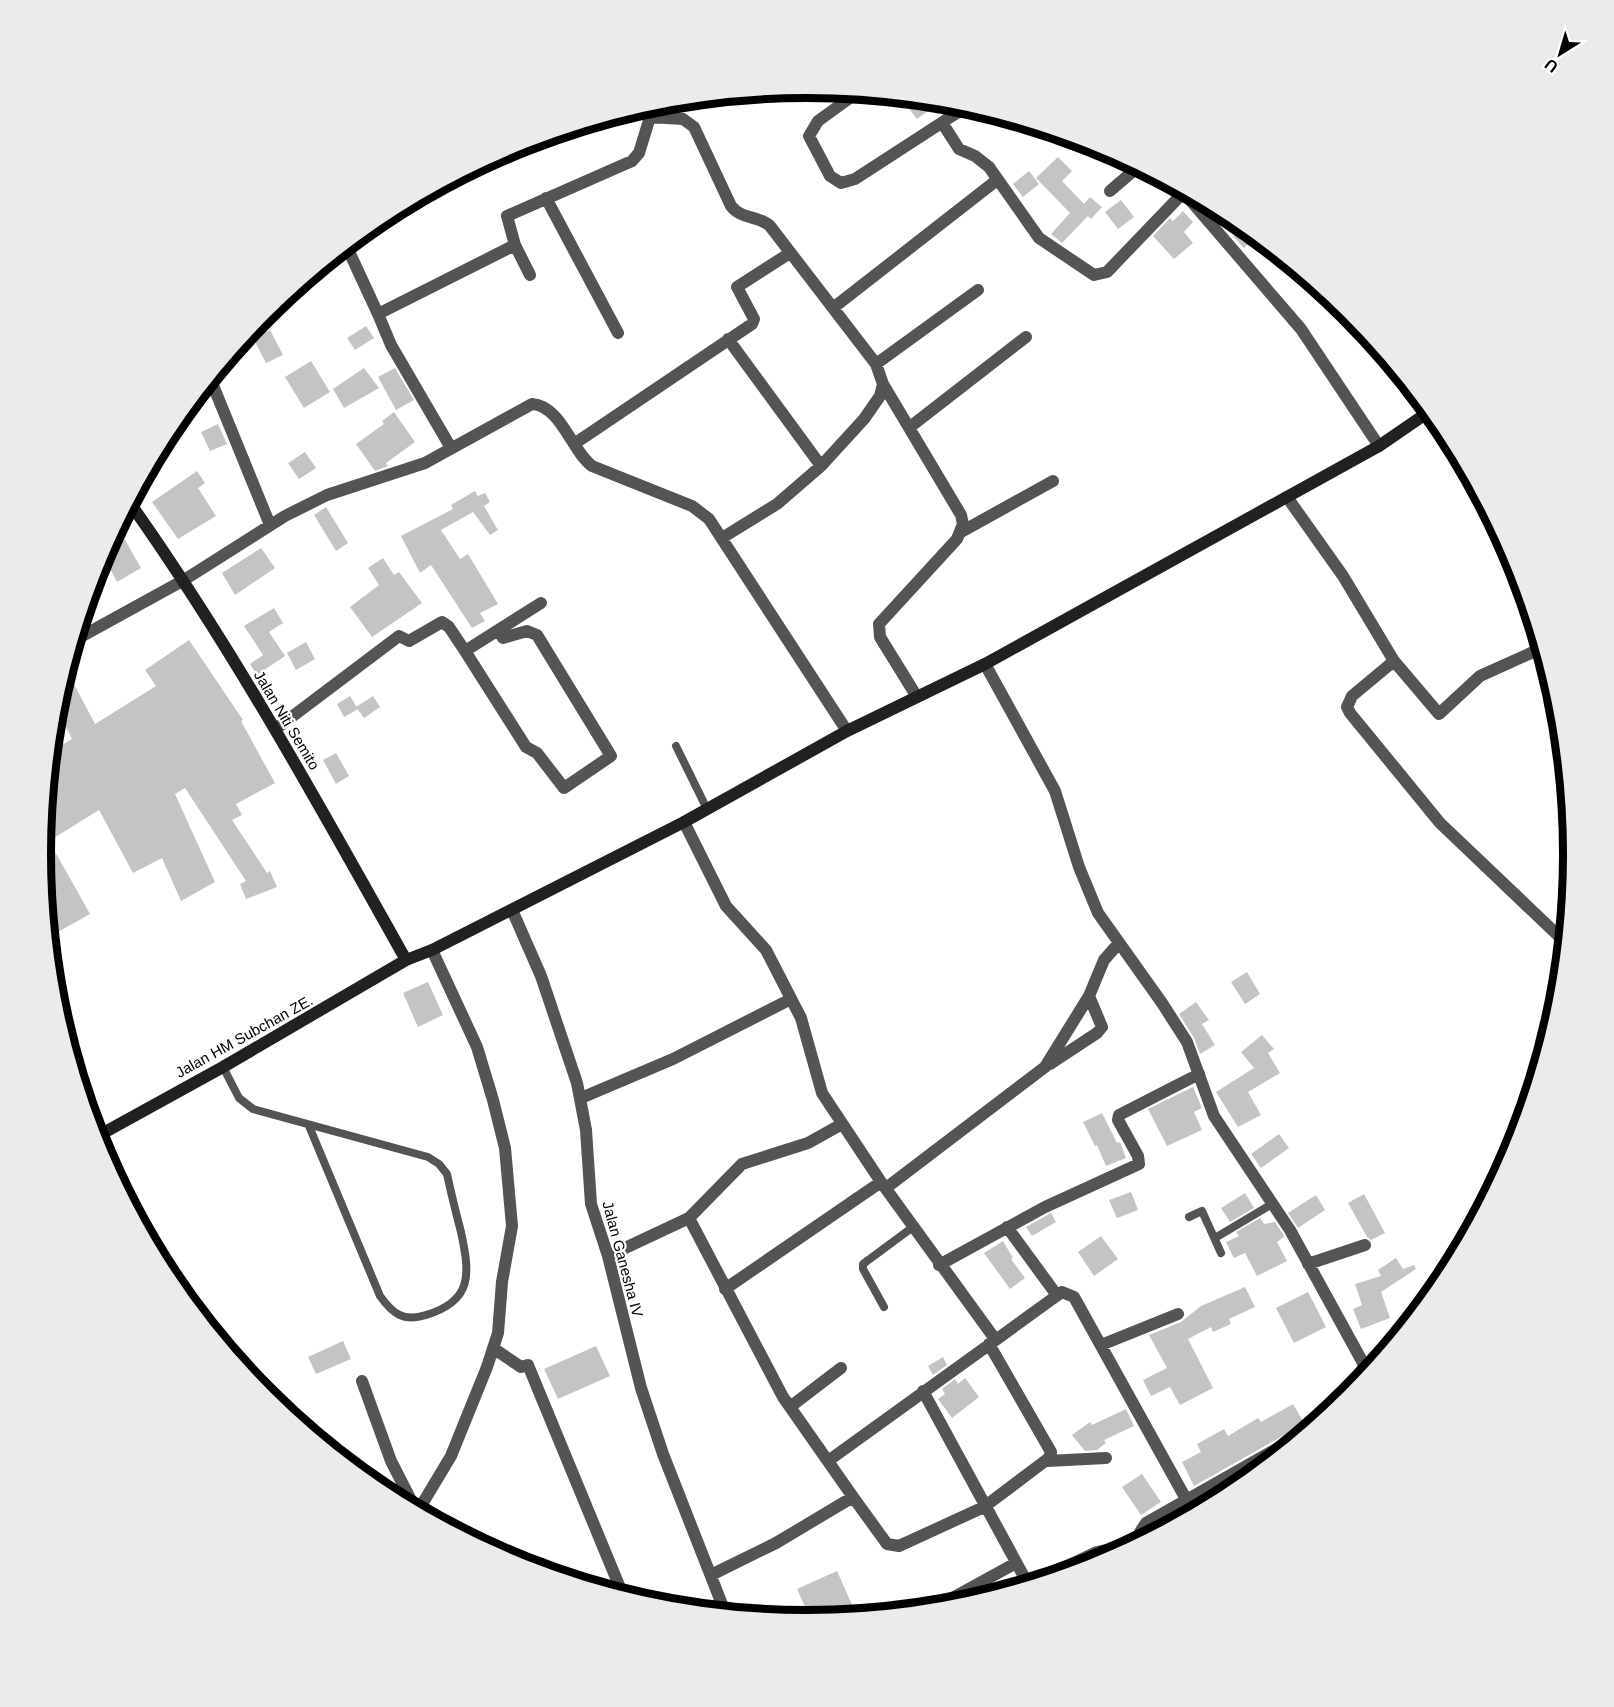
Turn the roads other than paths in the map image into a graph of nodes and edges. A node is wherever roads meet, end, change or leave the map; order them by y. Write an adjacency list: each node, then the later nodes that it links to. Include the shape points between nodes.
1 (849, 99): 5 (street, via 810,131 810,141 835,181 848,183)
2 (958, 113): 5 (street)
3 (648, 115): 4 (street)
4 (650, 117): 10 (street, via 639,153 632,161); 14 (street, via 689,123 735,212 766,222)
5 (943, 123): 7 (street, via 959,149 985,163)
6 (1133, 171): 8 (street)
7 (997, 180): 9 (street, via 1039,238 1094,275 1107,272); 17 (street)
8 (1110, 191)
9 (1177, 195)
10 (546, 198): 12 (street, via 507,216); 19 (street)
11 (1193, 204): 28 (street, via 1300,329)
12 (515, 245): 15 (street); 18 (street)
13 (349, 252): 18 (street)
14 (790, 253): 17 (street); 21 (street, via 737,287 754,320)
15 (530, 275)
16 (978, 290): 22 (street)
17 (833, 308): 22 (street)
18 (378, 314): 29 (street, via 391,345)
19 (618, 333)
20 (1026, 337): 26 (street)
21 (728, 339): 27 (street); 30 (street)
22 (876, 363): 23 (street)
23 (883, 384): 26 (street); 30 (street, via 873,408)
24 (213, 386): 34 (street)
25 (1423, 416): 28 (street, Jalan HM Subchan ZE.)
26 (910, 427): 35 (street, via 961,514)
27 (574, 444): 29 (street, via 547,408 532,404); 36 (street, via 582,459 601,472 701,511)
28 (1379, 446): 32 (street, Jalan HM Subchan ZE.)
29 (451, 448): 34 (street, via 407,471 327,495)
30 (821, 466): 36 (street, via 777,504)
31 (1053, 481): 35 (street)
32 (1287, 497): 43 (street); 44 (street, Jalan HM Subchan ZE.)
33 (134, 509): 37 (street, Jalan Niti Semito)
34 (270, 525): 37 (street)
35 (962, 532): 45 (street, via 879,624 880,637)
36 (722, 538): 47 (street)
37 (184, 580): 40 (street); 46 (street, Jalan Niti Semito)
38 (541, 603): 39 (street)
39 (499, 631): 41 (street); 41 (street, via 503,638 527,631 537,635 611,756 564,788 537,753 526,747)
40 (84, 635)
41 (465, 651): 46 (street, via 442,622 409,641 399,636)
42 (1535, 651): 43 (street, via 1480,676 1439,714)
43 (1394, 661): 52 (street, via 1352,696 1347,707 1350,713 1440,823)
44 (985, 664): 45 (street, Jalan HM Subchan ZE.); 53 (street, via 1043,766 1088,891)
45 (917, 698): 47 (street, Jalan HM Subchan ZE.)
46 (277, 728): 55 (street, Jalan Niti Semito)
47 (847, 731): 49 (street, Jalan HM Subchan ZE.)
48 (676, 746): 49 (lane)
49 (707, 809): 50 (street, Jalan HM Subchan ZE.)
50 (684, 822): 51 (street, Jalan HM Subchan ZE.); 57 (street, via 726,906 766,950)
51 (512, 910): 54 (street, Jalan HM Subchan ZE.); 61 (street, Jalan Ganesha IV, via 541,976)
52 (1558, 936)
53 (1118, 944): 56 (street, via 1098,971); 60 (street, via 1173,1020)
54 (432, 950): 55 (street, Jalan HM Subchan ZE.); 83 (street, via 477,1047 505,1148 512,1226)
55 (405, 960): 58 (street, Jalan HM Subchan ZE.)
56 (1089, 996): 59 (street); 59 (street, via 1102,1027)
57 (791, 999): 61 (street, via 673,1059); 62 (street, via 801,1018 817,1082)
58 (223, 1067): 63 (lane, via 238,1098 246,1105); 64 (street, Jalan HM Subchan ZE.)
59 (1045, 1067): 65 (street)
60 (1199, 1074): 66 (street, via 1214,1116); 70 (street, via 1119,1115 1139,1164)
61 (580, 1098): 74 (street, Jalan Ganesha IV, via 591,1204)
62 (842, 1124): 65 (street); 68 (street, via 808,1143 742,1164)
63 (309, 1126): 63 (lane, via 380,1296 388,1306 412,1319 453,1303 464,1286 468,1265 443,1168 428,1157)
64 (105, 1132)
65 (884, 1185): 69 (street); 77 (street)
66 (1272, 1204): 71 (lane); 75 (street)
67 (1189, 1217): 71 (lane, via 1202,1211)
68 (689, 1218): 74 (street); 77 (street)
69 (913, 1227): 76 (street); 79 (lane, via 863,1264)
70 (1007, 1227): 76 (street); 78 (street)
71 (1215, 1238): 73 (lane)
72 (1365, 1245): 75 (street)
73 (1221, 1253)
74 (608, 1256): 100 (street, Jalan Ganesha IV, via 641,1388)
75 (1308, 1264): 84 (street)
76 (939, 1265): 81 (street)
77 (725, 1289): 88 (street)
78 (1056, 1294): 81 (street); 82 (street, via 1074,1297)
79 (884, 1307)
80 (1178, 1314): 82 (street)
81 (992, 1341): 87 (street); 91 (street, via 1051,1452)
82 (1101, 1345): 95 (street)
83 (493, 1348): 96 (street, via 451,1456); 102 (street, via 521,1367 528,1365)
84 (1364, 1364)
85 (841, 1368): 88 (street)
86 (362, 1381): 93 (street, via 391,1461)
87 (923, 1391): 90 (street); 97 (street)
88 (790, 1407): 90 (street)
89 (1106, 1458): 91 (street)
90 (828, 1461): 94 (street)
91 (1047, 1461): 97 (street)
92 (1232, 1478): 95 (street)
93 (410, 1496)
94 (854, 1497): 97 (street, via 883,1539 894,1547); 100 (street, via 784,1539)
95 (1186, 1499): 98 (street, via 1146,1523)
96 (421, 1503)
97 (984, 1507): 99 (street)
98 (1143, 1531)
99 (1016, 1563): 101 (street); 103 (street)
100 (711, 1575): 104 (street, Jalan Ganesha IV)
101 (1024, 1577)
102 (619, 1586)
103 (960, 1594)
104 (722, 1604)

